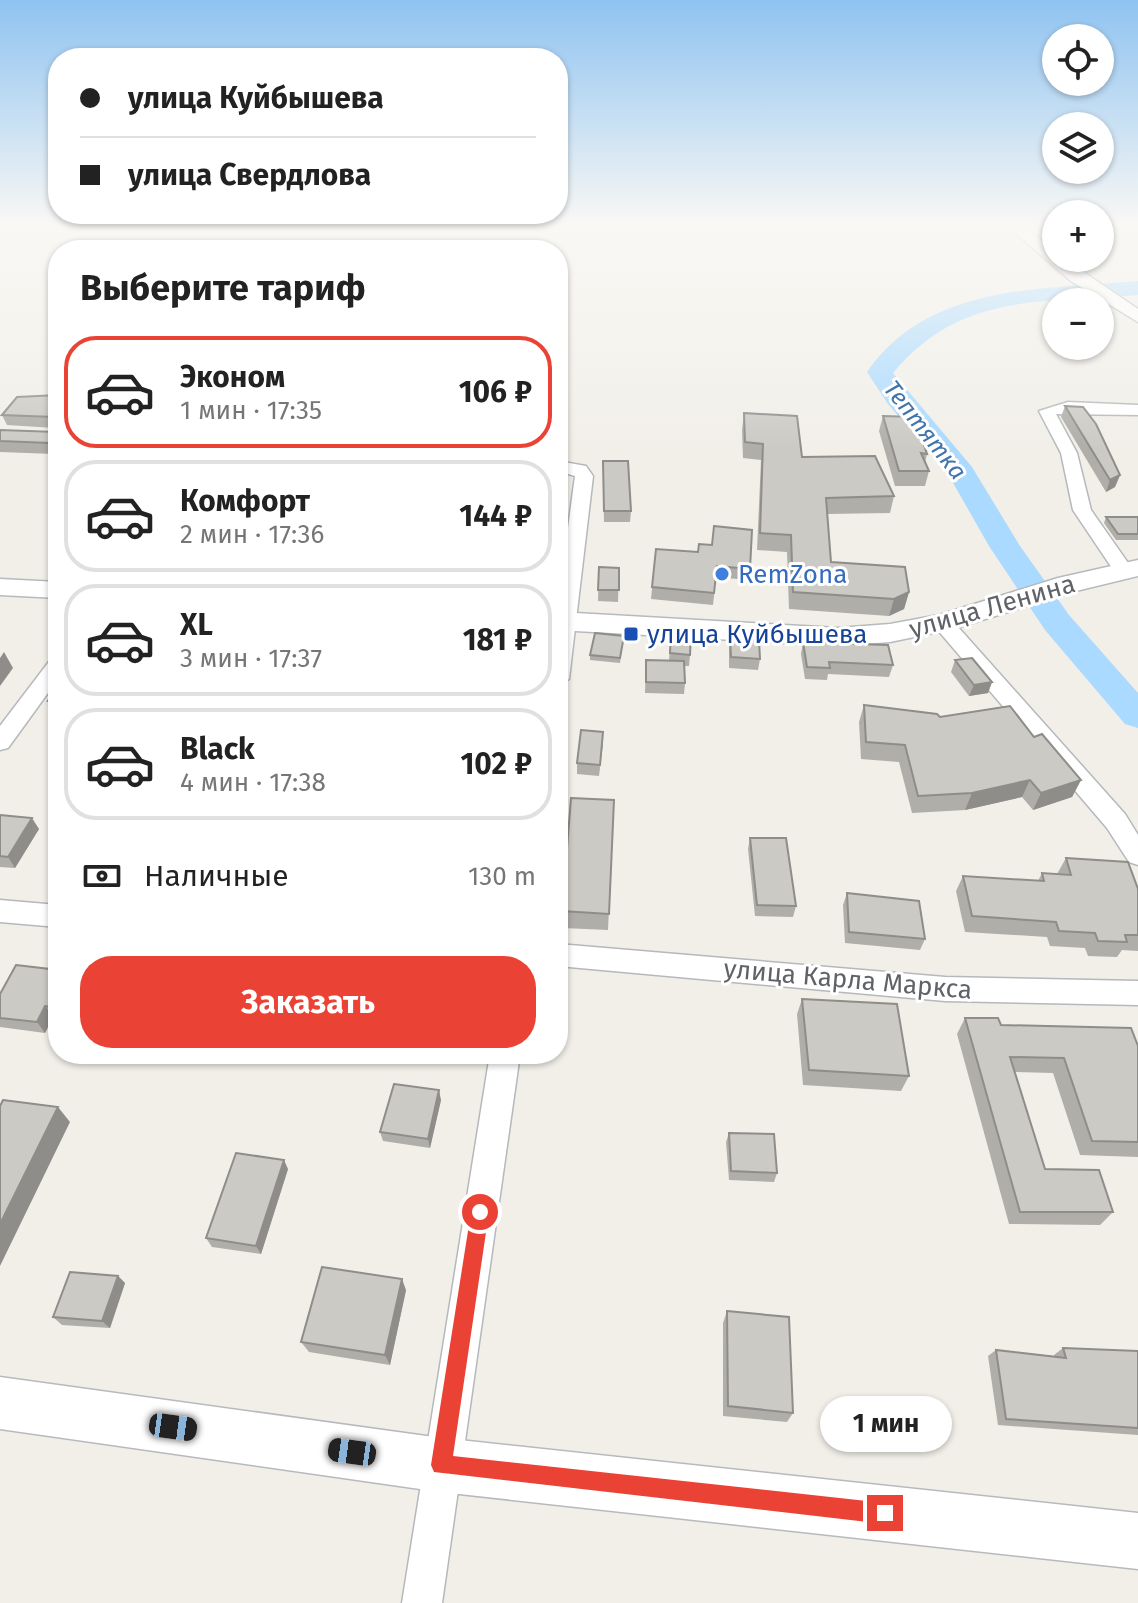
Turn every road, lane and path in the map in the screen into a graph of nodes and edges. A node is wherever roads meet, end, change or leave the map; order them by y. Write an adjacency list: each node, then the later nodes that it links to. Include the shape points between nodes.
1 (1109, 299): 2 (street)
2 (1138, 317)
3 (1138, 410): 5 (street, via 1047,411 1069,453 1082,510)
4 (568, 468): 6 (street, via 584,476)
5 (1130, 569): 10 (main road, улица Ленина)
6 (568, 581)
7 (0, 587): 8 (main road)
8 (48, 589)
9 (568, 621): 10 (main road, улица Ленина, via 838,637)
10 (943, 623): 13 (street, via 1116,821)
11 (48, 677): 12 (street)
12 (0, 742)
13 (1138, 855)
14 (0, 911): 15 (street)
15 (48, 915)
16 (568, 956): 17 (street, улица Карла Маркса, via 945,989)
17 (1138, 993)
18 (503, 1064): 20 (street)
19 (0, 1403): 20 (main road)
20 (441, 1465): 21 (main road); 22 (street)
21 (1138, 1541)
22 (422, 1603)

